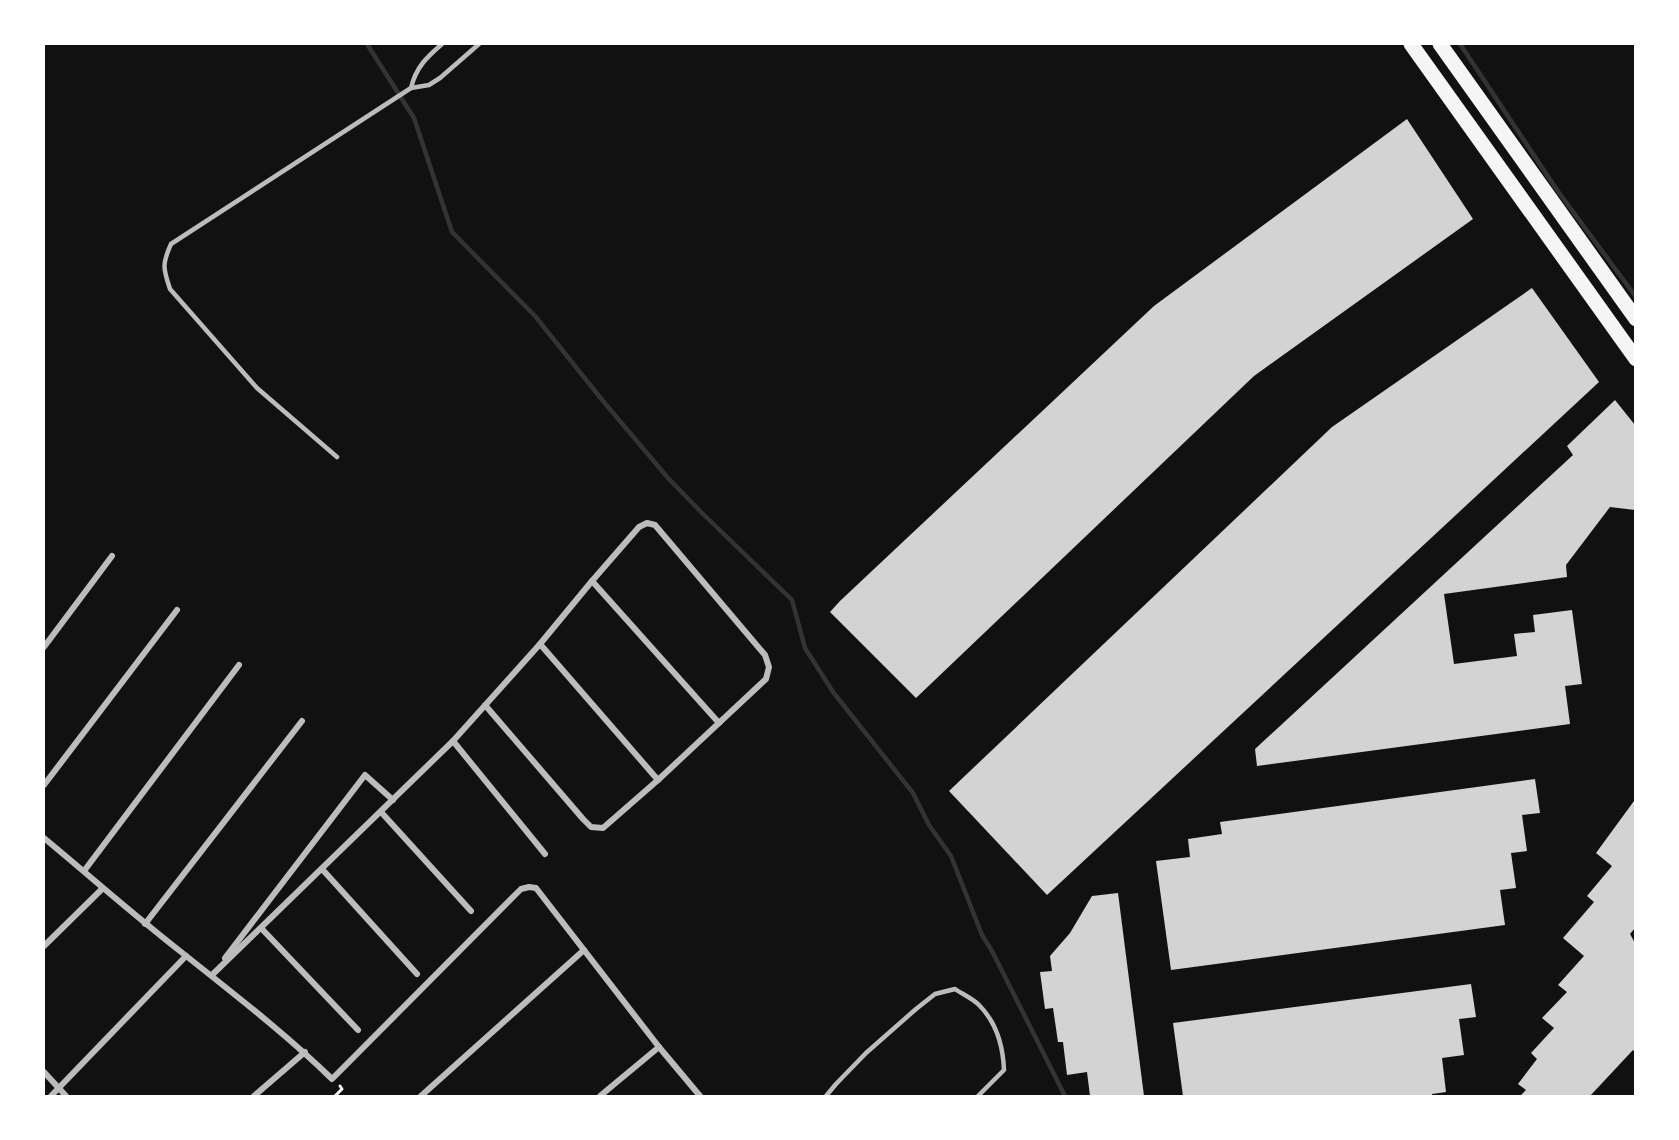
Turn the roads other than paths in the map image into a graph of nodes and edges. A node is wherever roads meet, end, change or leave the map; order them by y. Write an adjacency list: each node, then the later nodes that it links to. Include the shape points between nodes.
1 (442, 44): 5 (lane, via 419,67)
2 (479, 44): 5 (lane, via 429,85)
3 (1411, 44): 7 (highway)
4 (1440, 44): 6 (highway)
5 (411, 87): 8 (lane, via 171,244 164,258 170,289 256,388)
6 (1635, 319)
7 (1635, 358)
8 (337, 457)
9 (112, 556): 13 (street)
10 (592, 580): 12 (street); 17 (street); 17 (street, via 639,527 655,525 765,655 769,667 766,679)
11 (177, 610): 20 (street)
12 (540, 644): 15 (street); 19 (street)
13 (44, 647)
14 (239, 665): 26 (street)
15 (485, 705): 18 (street); 19 (street, via 591,827 603,828)
16 (302, 721): 29 (street)
17 (719, 723): 19 (street)
18 (453, 741): 21 (street); 24 (street)
19 (658, 780)
20 (44, 785)
21 (393, 800): 22 (street); 35 (street, via 364,775)
22 (381, 812): 25 (street); 28 (street)
23 (44, 838): 26 (street)
24 (545, 854)
25 (322, 869): 30 (street); 34 (street)
26 (84, 871): 27 (street)
27 (102, 889): 29 (street); 31 (street)
28 (471, 911)
29 (145, 924): 33 (street)
30 (261, 928): 35 (street); 36 (street)
31 (44, 946)
32 (584, 950): 37 (street); 38 (street, via 536,888 521,889 332,1079); 44 (street)
33 (186, 956): 35 (street); 40 (street)
34 (417, 974)
35 (212, 975): 38 (street)
36 (358, 1030)
37 (659, 1047): 45 (street); 46 (street)
38 (305, 1052): 43 (street)
39 (44, 1072): 40 (street)
40 (59, 1088): 41 (street); 42 (street)
41 (51, 1096)
42 (66, 1096)
43 (255, 1096)
44 (421, 1096)
45 (600, 1096)
46 (700, 1096)
47 (826, 1096): 48 (lane, via 866,1053 916,1009 935,994 955,988 978,1004 997,1029 1002,1045 1004,1070)
48 (978, 1096)

